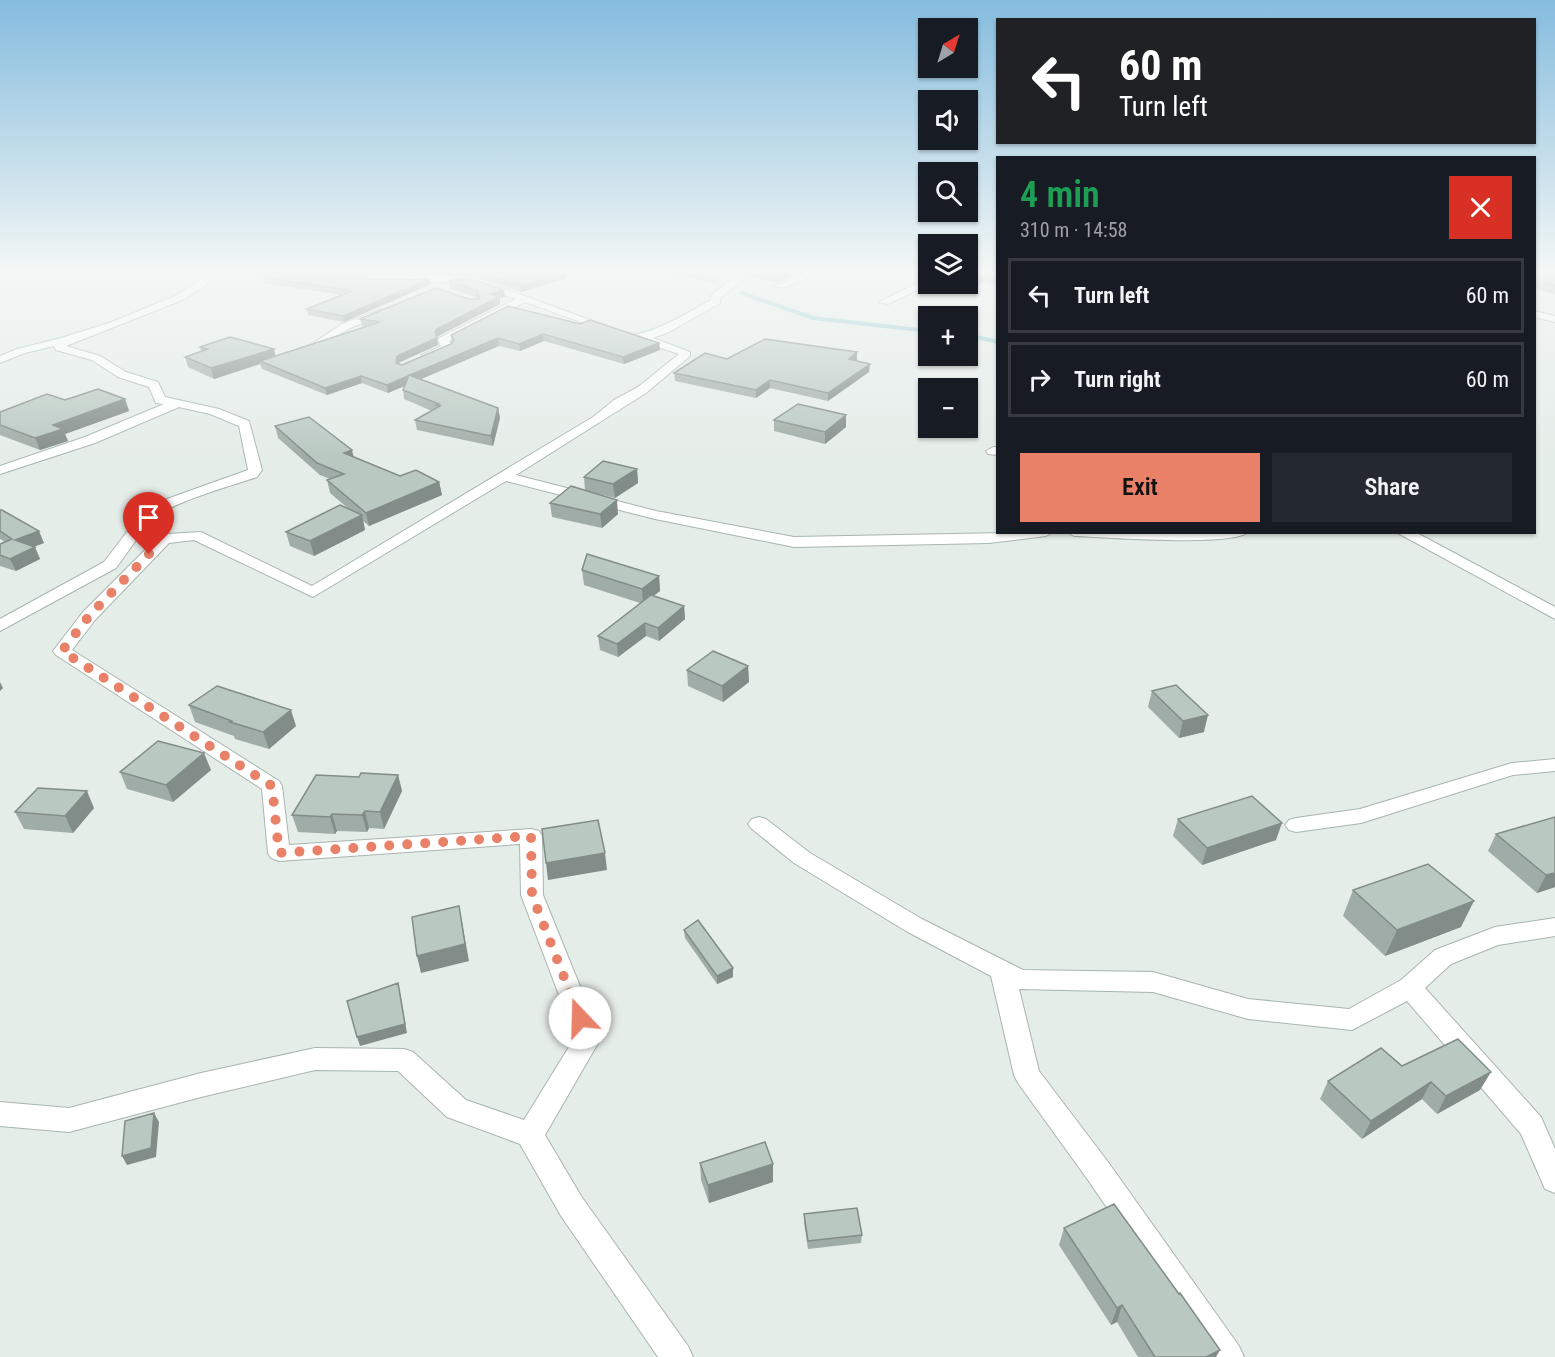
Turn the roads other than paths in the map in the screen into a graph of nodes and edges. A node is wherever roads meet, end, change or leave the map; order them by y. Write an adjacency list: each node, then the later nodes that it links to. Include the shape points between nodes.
1 (91, 332): 7 (street)
2 (336, 332): 8 (street)
3 (456, 332): 10 (street, via 443,340 447,347)
4 (621, 332): 6 (street)
5 (659, 332): 6 (street)
6 (643, 339): 13 (street, via 686,354 597,420)
7 (64, 341): 9 (street); 11 (street, via 60,348 96,358 122,375 154,385 160,400)
8 (320, 342)
9 (0, 360)
10 (411, 363)
11 (177, 403): 12 (street, via 51,454); 14 (street, via 229,414 245,424 255,470 245,478 169,503 148,514)
12 (0, 470)
13 (503, 476): 14 (street, via 313,592 196,535); 15 (street, via 655,514 794,542)
14 (152, 532): 20 (street, via 110,565); 28 (street, via 62,651 272,786 279,853 531,836 532,895 588,1038)
15 (1027, 534)
16 (1136, 534): 17 (street)
17 (1220, 534)
18 (1407, 534): 19 (street)
19 (1555, 614)
20 (0, 626)
21 (1555, 765): 23 (street, via 1512,769 1360,816)
22 (759, 824): 25 (street, via 802,858)
23 (1296, 825)
24 (1555, 927): 26 (street, via 1495,936 1443,957)
25 (1002, 971): 26 (street, via 1020,980 1153,982 1248,1009 1352,1020); 31 (street, via 1027,1075)
26 (1410, 987): 29 (street, via 1531,1126)
27 (0, 1114): 28 (street, via 69,1120 315,1059 404,1060 457,1109)
28 (530, 1136): 30 (street, via 571,1206)
29 (1555, 1180)
30 (677, 1357)
31 (1228, 1357)

